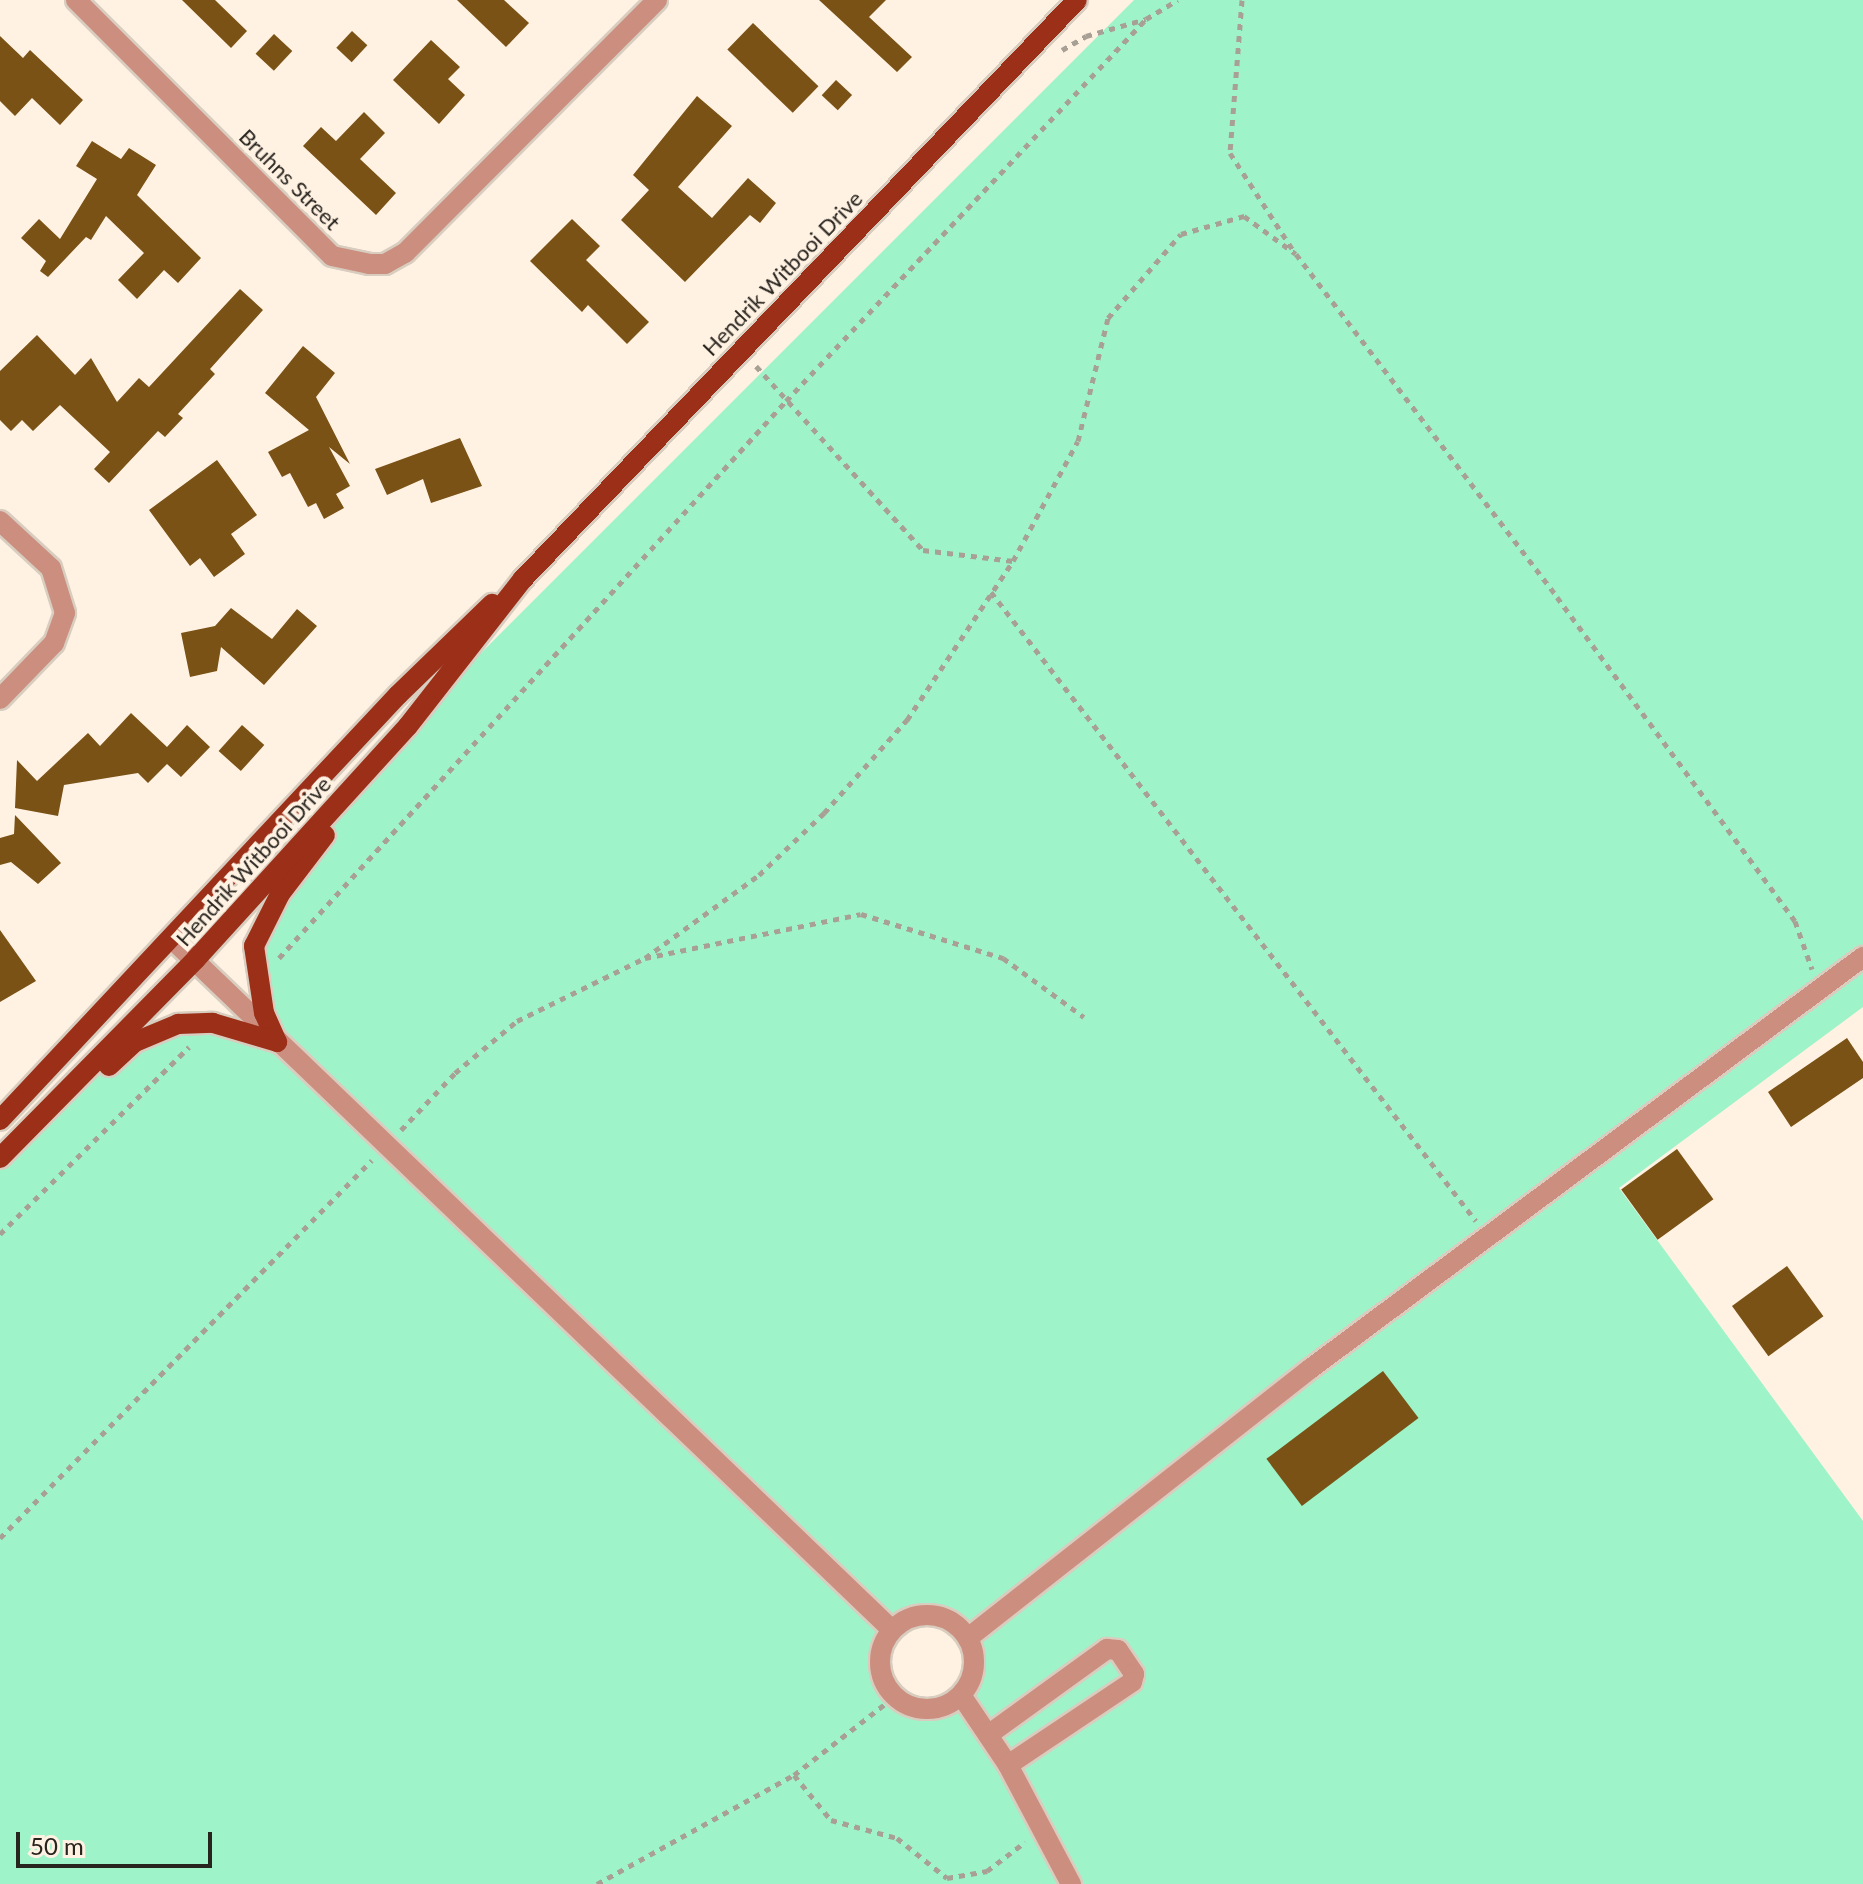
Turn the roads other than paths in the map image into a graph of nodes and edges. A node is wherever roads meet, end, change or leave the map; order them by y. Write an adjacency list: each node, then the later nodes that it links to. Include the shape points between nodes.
1 (76, 0): 2 (street, Bruhns Street, via 332,256 377,264 405,253)
2 (657, 0)
3 (1077, 0): 5 (main road, Hendrik Witbooi Drive)
4 (0, 521): 6 (street, via 51,568 65,613 54,643)
5 (523, 579): 7 (main road, Hendrik Witbooi Drive); 8 (main road, Hendrik Witbooi Drive, via 398,695)
6 (0, 699)
7 (408, 726): 10 (main road, Hendrik Witbooi Drive); 11 (main road, via 280,894 254,946 257,981)
8 (171, 938): 10 (street); 12 (main road, Hendrik Witbooi Drive)
9 (1863, 957): 16 (street, via 1310,1369)
10 (196, 959): 11 (street); 13 (main road, Hendrik Witbooi Drive)
11 (277, 1042): 14 (main road, via 213,1023 178,1024 135,1042); 15 (street)
12 (0, 1120)
13 (0, 1158)
14 (0, 1166)
15 (892, 1630): 16 (street, via 917,1616 932,1615 959,1627); 17 (street, via 880,1657 886,1685 895,1696 921,1709 935,1709)
16 (968, 1638): 17 (street, via 974,1668)
17 (961, 1695): 18 (street)
18 (988, 1735): 19 (street); 19 (street, via 1107,1649 1118,1650 1134,1674 1132,1682)
19 (1008, 1765): 20 (street)
20 (1071, 1884)

